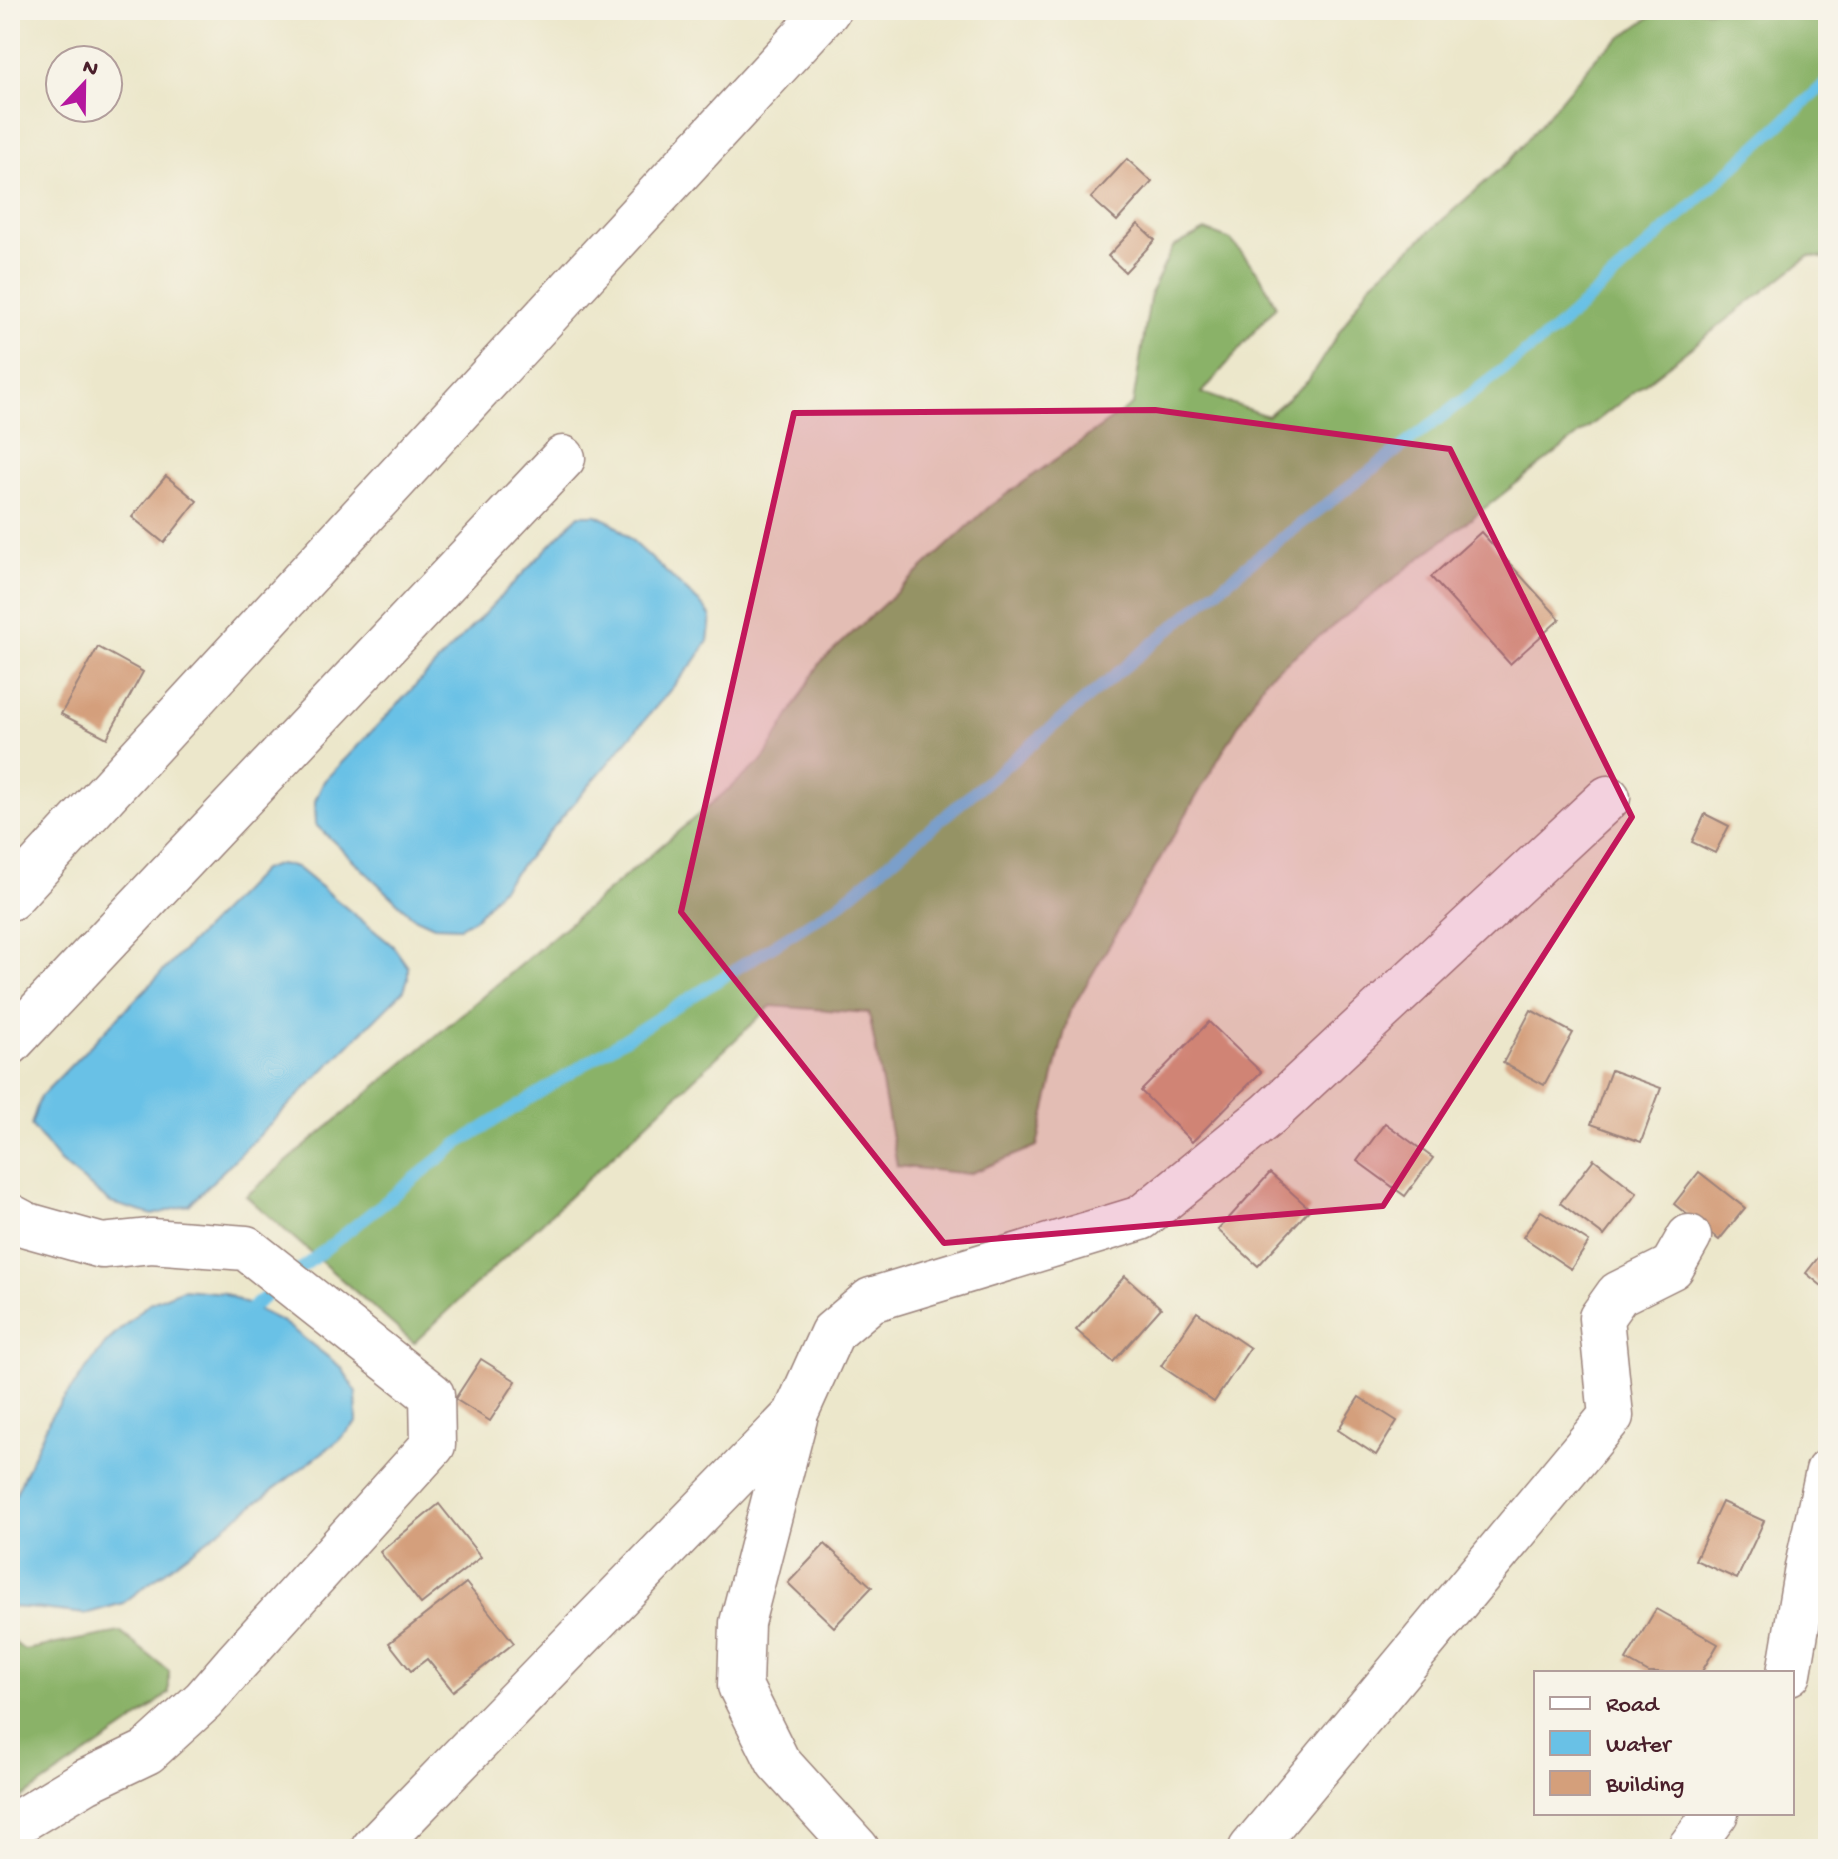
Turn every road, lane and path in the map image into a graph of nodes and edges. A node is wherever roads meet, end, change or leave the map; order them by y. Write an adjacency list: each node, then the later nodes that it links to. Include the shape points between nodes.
1 (828, 10): 4 (street)
2 (563, 458): 5 (street)
3 (1608, 798): 8 (street, via 1269,1114 1141,1218 871,1300 832,1333)
4 (10, 898)
5 (10, 1043)
6 (10, 1216): 12 (street, via 102,1246 151,1241 246,1248 432,1395 433,1445 204,1700 147,1752)
7 (1689, 1237): 15 (street, via 1672,1267 1618,1294 1601,1318 1611,1416)
8 (795, 1415): 13 (street); 14 (street, via 742,1623 740,1686 778,1762)
9 (1828, 1471): 10 (street)
10 (1789, 1671)
11 (1714, 1815): 16 (street)
12 (10, 1827)
13 (373, 1849)
14 (857, 1849)
15 (1251, 1849)
16 (1689, 1849)

